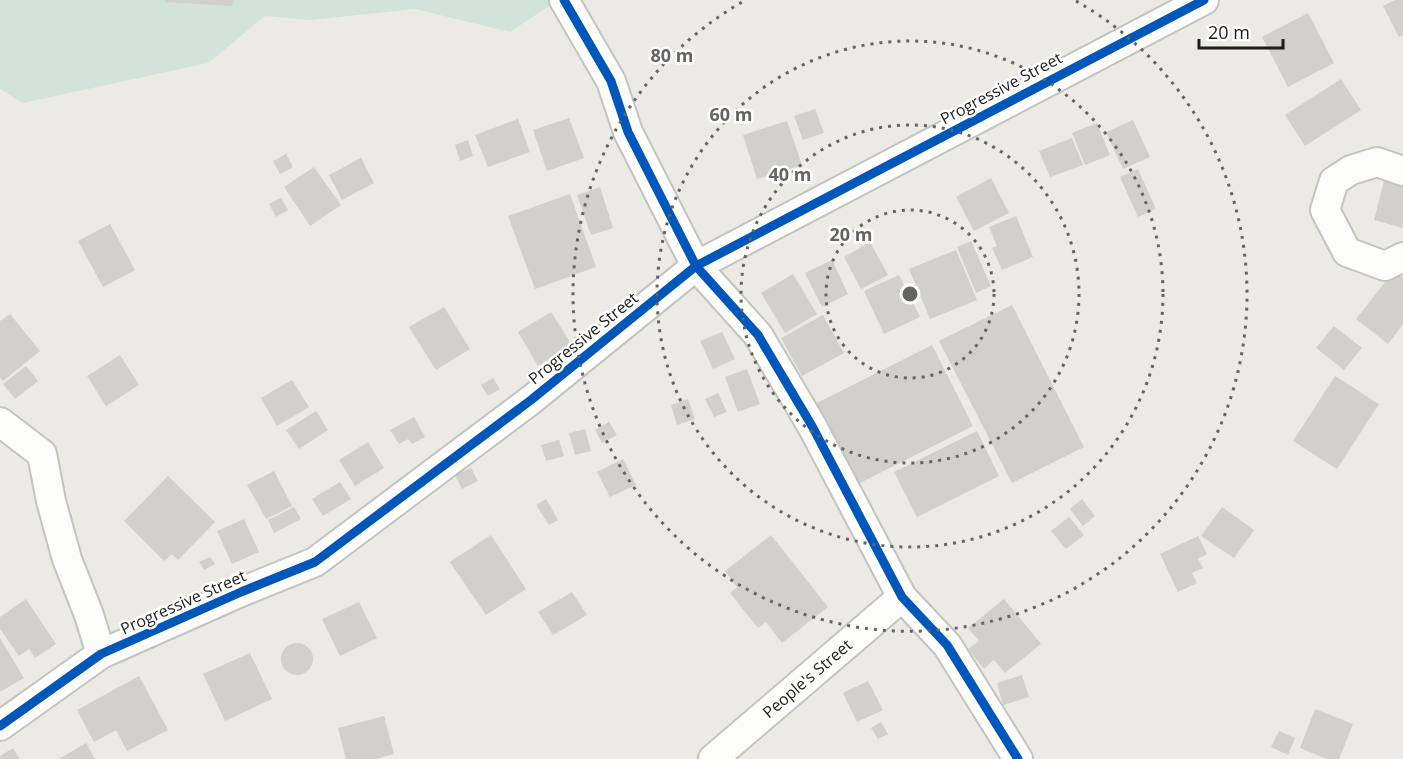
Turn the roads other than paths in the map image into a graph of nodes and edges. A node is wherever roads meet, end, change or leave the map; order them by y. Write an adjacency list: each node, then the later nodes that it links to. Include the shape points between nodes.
1 (564, 0): 5 (street, via 611,81 628,132)
2 (1204, 0): 5 (street, Progressive Street)
3 (1403, 171): 4 (street, via 1377,162 1351,170 1334,181 1324,210 1347,252 1385,266)
4 (1403, 257)
5 (696, 267): 7 (street, via 758,335 812,426); 8 (street, Progressive Street, via 531,400 315,562)
6 (0, 422): 8 (street, via 42,454 67,559)
7 (902, 597): 10 (street, People's Street); 11 (street, via 947,645)
8 (101, 654): 9 (street, Progressive Street)
9 (0, 726)
10 (713, 759)
11 (1018, 759)

